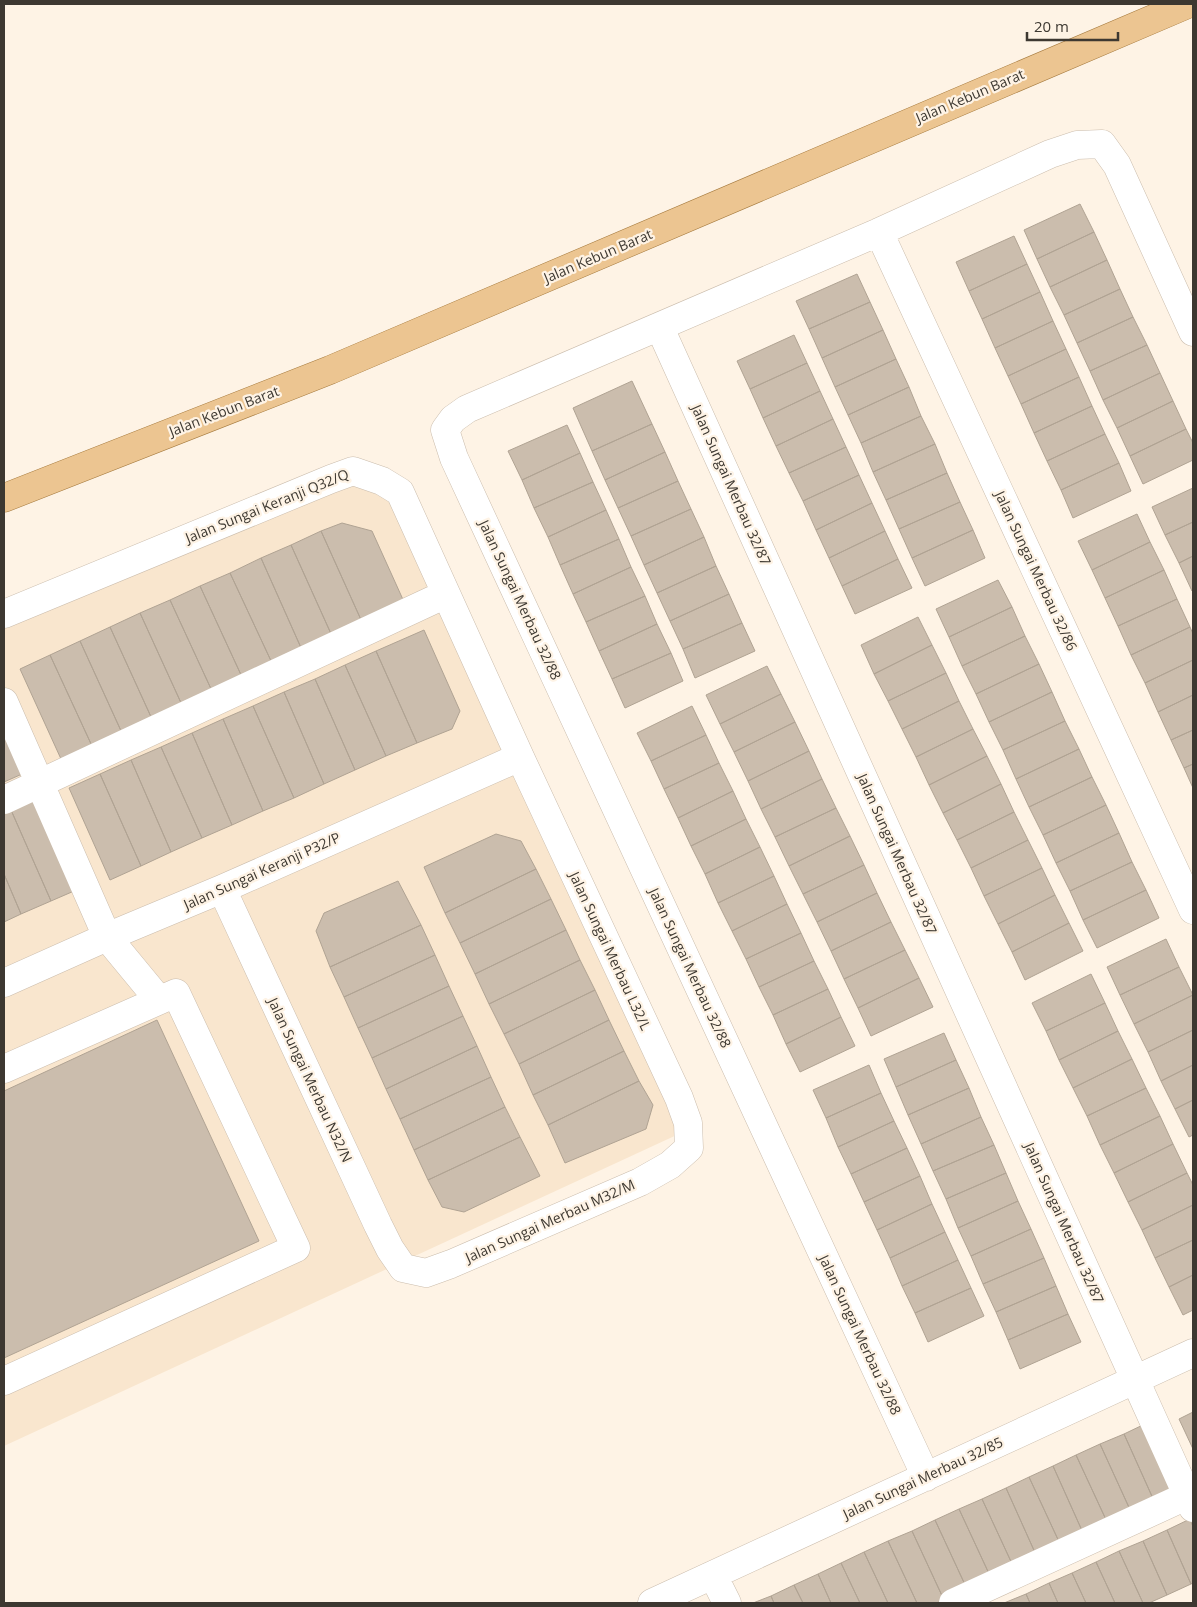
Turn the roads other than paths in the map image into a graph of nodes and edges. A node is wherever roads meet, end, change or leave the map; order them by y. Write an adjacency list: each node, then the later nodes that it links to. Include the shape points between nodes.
1 (1188, 4): 5 (main road, Jalan Kebun Barat, via 330,370)
2 (879, 232): 3 (street); 4 (street, via 1050,154 1077,145 1102,144 1117,165); 13 (street, Jalan Sungai Merbau 32/86)
3 (660, 328): 21 (street, Jalan Sungai Merbau 32/87); 23 (street, Jalan Sungai Merbau 32/88, via 467,409 445,430 454,458)
4 (1193, 332)
5 (4, 498)
6 (446, 594): 7 (street, Jalan Sungai Keranji Q32/Q, via 400,492 382,481 354,471); 9 (street, Jalan Sungai Keranji Q32/Q); 10 (street)
7 (4, 614)
8 (4, 702): 10 (street)
9 (520, 757): 12 (street, Jalan Sungai Keranji P32/P); 18 (street, Jalan Sungai Merbau L32/L, via 679,1098 688,1123)
10 (39, 784): 11 (street); 14 (street)
11 (4, 800)
12 (222, 889): 14 (street, Jalan Sungai Keranji P32/P); 19 (street, Jalan Sungai Merbau N32/N, via 382,1233)
13 (1193, 910)
14 (107, 937): 15 (street, Jalan Sungai Keranji P32/P); 16 (street)
15 (4, 983)
16 (159, 1000): 17 (street); 22 (street, via 176,992 296,1248)
17 (4, 1070)
18 (689, 1148): 19 (street, Jalan Sungai Merbau M32/M, via 670,1165 640,1182 451,1264 426,1273)
19 (403, 1268)
20 (1193, 1353): 21 (street, Jalan Sungai Merbau 32/85)
21 (1135, 1380): 23 (street, Jalan Sungai Merbau 32/85); 24 (street, Jalan Sungai Merbau 32/87)
22 (4, 1381)
23 (926, 1477): 25 (street, Jalan Sungai Merbau 32/85)
24 (1191, 1499): 28 (street)
25 (714, 1575): 26 (street, Jalan Sungai Merbau 32/85); 27 (street)
26 (652, 1603)
27 (726, 1603)
28 (953, 1603)

